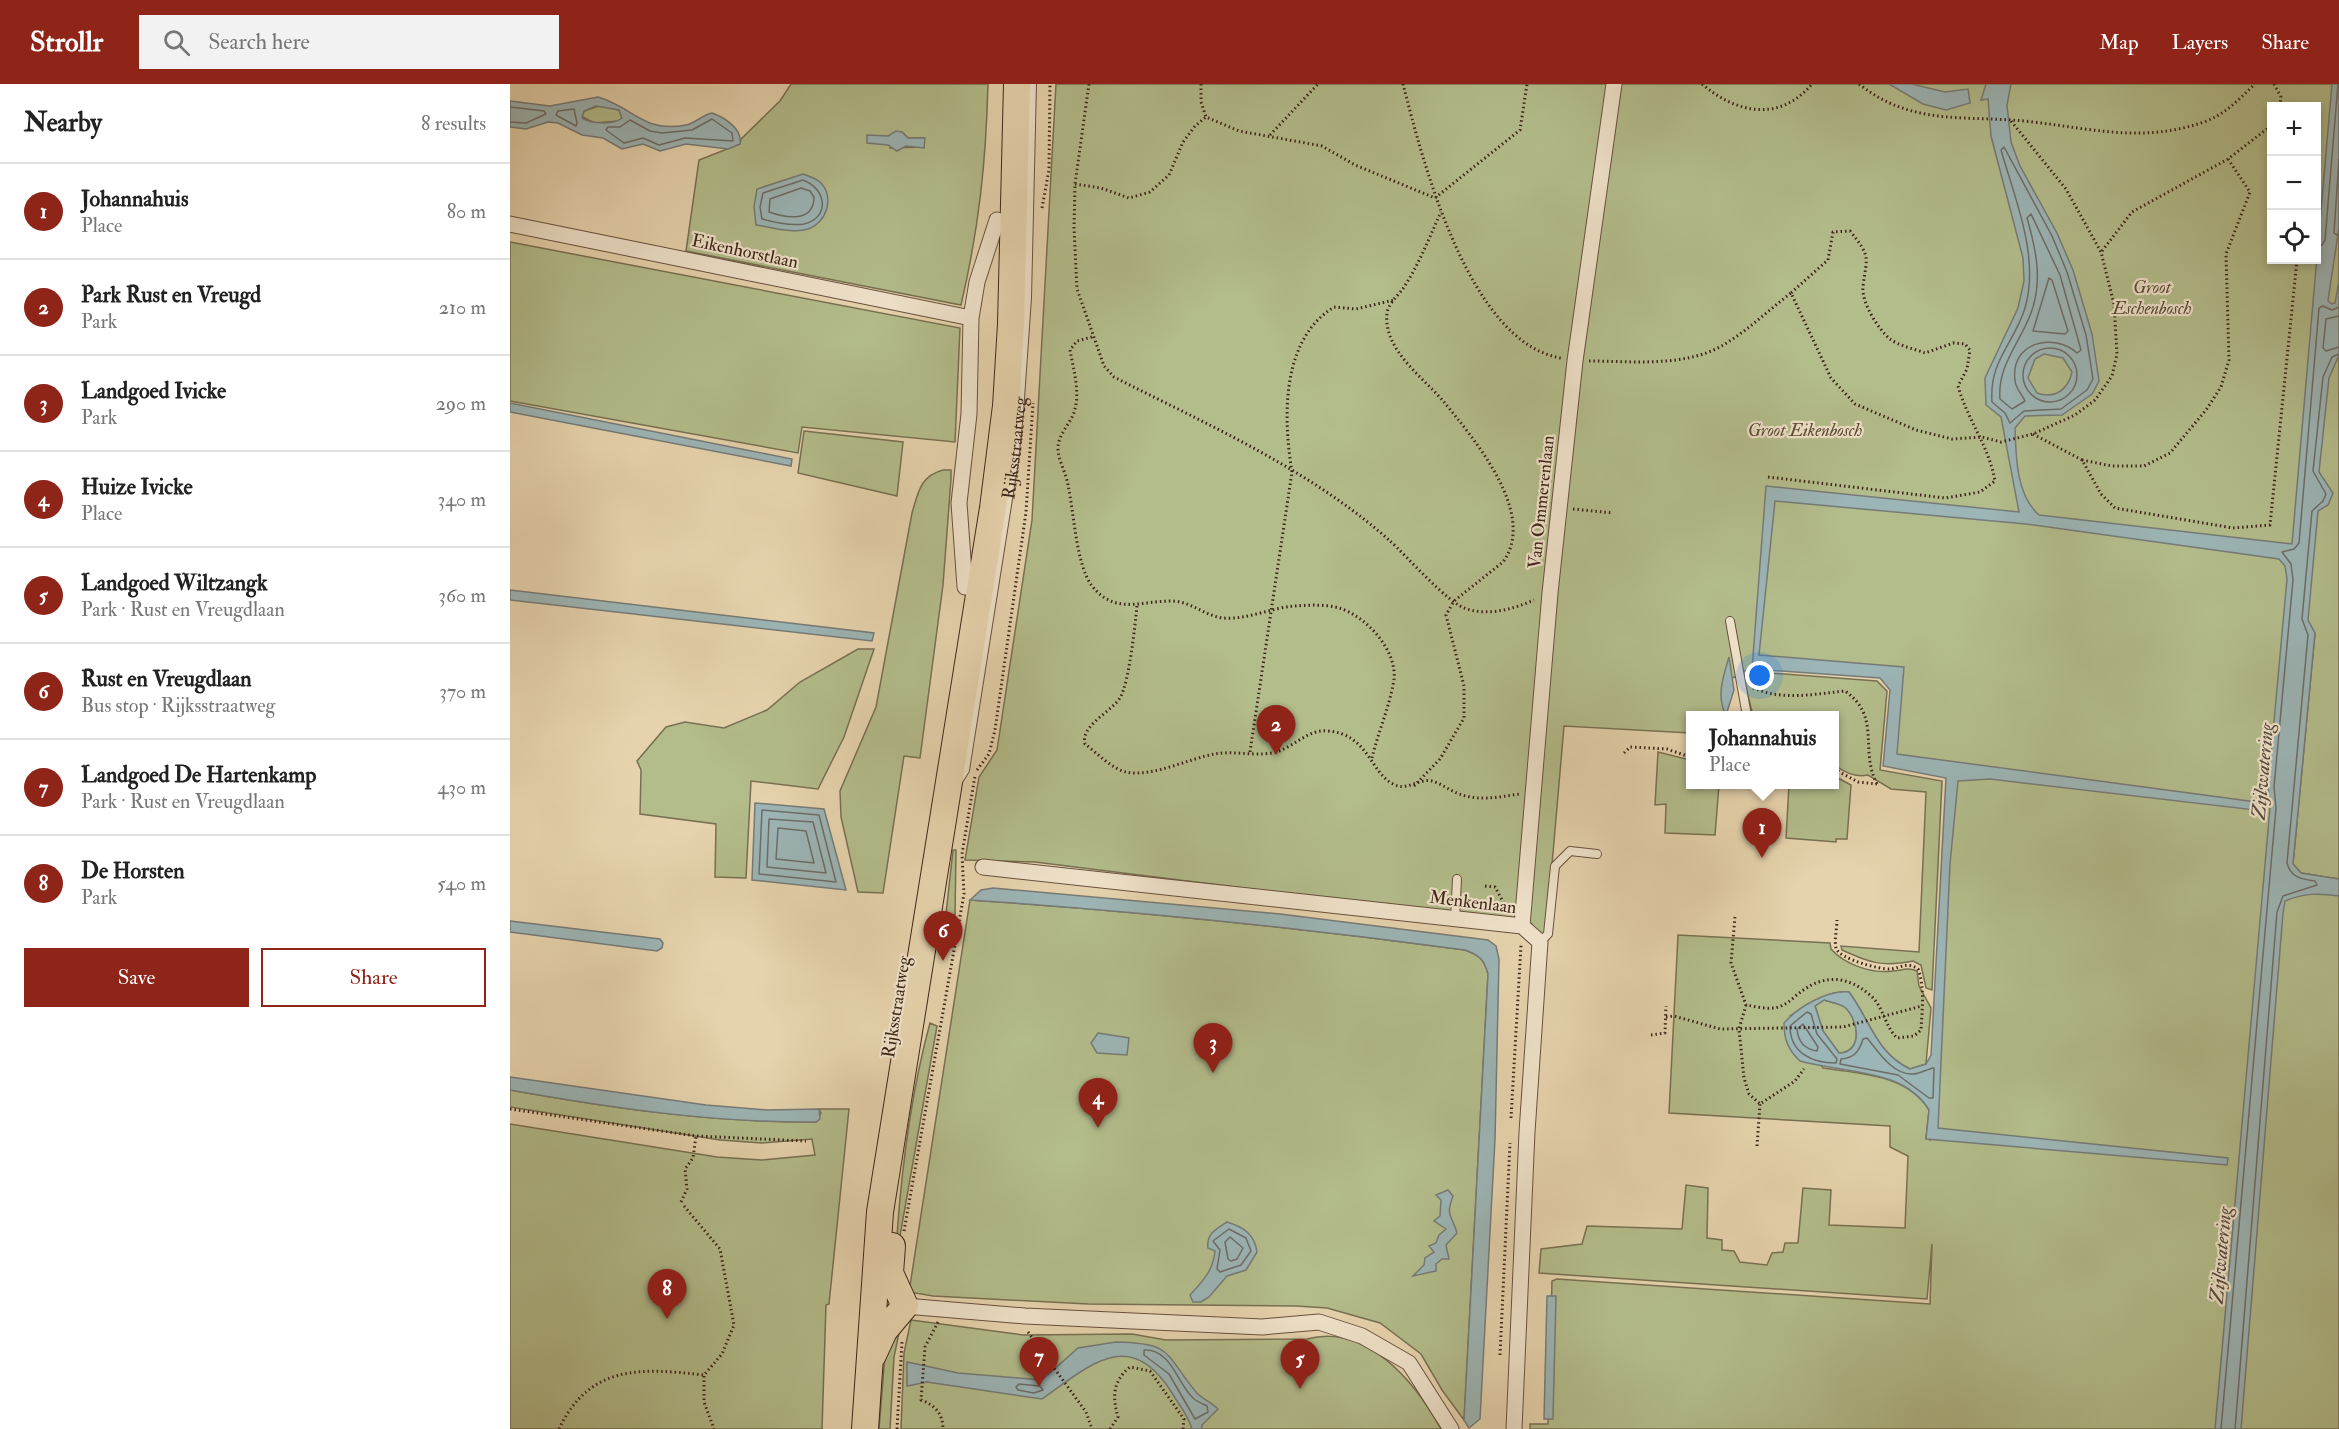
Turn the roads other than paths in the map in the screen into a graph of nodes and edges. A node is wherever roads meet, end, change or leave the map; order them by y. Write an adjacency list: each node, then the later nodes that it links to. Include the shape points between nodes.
1 (1000, 84): 5 (main road, Rijksstraatweg)
2 (1017, 84): 11 (main road, Rijksstraatweg, via 1006,406)
3 (1032, 84): 11 (lane, Rijksstraatweg, via 1026,308 1014,461 965,770)
4 (1614, 84): 16 (street, Van Ommerenlaan, via 1575,361 1550,593)
5 (997, 220): 7 (street, Rijksstraatweg, via 976,282); 8 (main road, Rijksstraatweg, via 996,327 990,404)
6 (510, 224): 7 (street, Eikenhorstlaan)
7 (971, 318): 8 (street, Rijksstraatweg, via 969,414 959,503)
8 (965, 586): 21 (main road, Rijksstraatweg, via 864,1207)
9 (1730, 621): 10 (lane)
10 (1746, 711)
11 (945, 803): 18 (main road, Rijksstraatweg)
12 (1597, 854): 17 (lane, via 1570,851 1555,866 1548,934)
13 (983, 867): 15 (street, Menkenlaan)
14 (1457, 879): 15 (lane)
15 (1455, 919): 16 (street, Menkenlaan)
16 (1522, 926): 17 (street, Menkenlaan)
17 (1540, 942): 24 (street)
18 (892, 1134): 19 (main road, via 896,1203); 20 (main road, Rijksstraatweg, via 879,1222)
19 (892, 1308): 20 (main road); 23 (street, via 1262,1327 1318,1322 1362,1336 1409,1363)
20 (868, 1366): 22 (main road, Rijksstraatweg)
21 (850, 1429)
22 (865, 1429)
23 (1452, 1429)
24 (1514, 1429)

